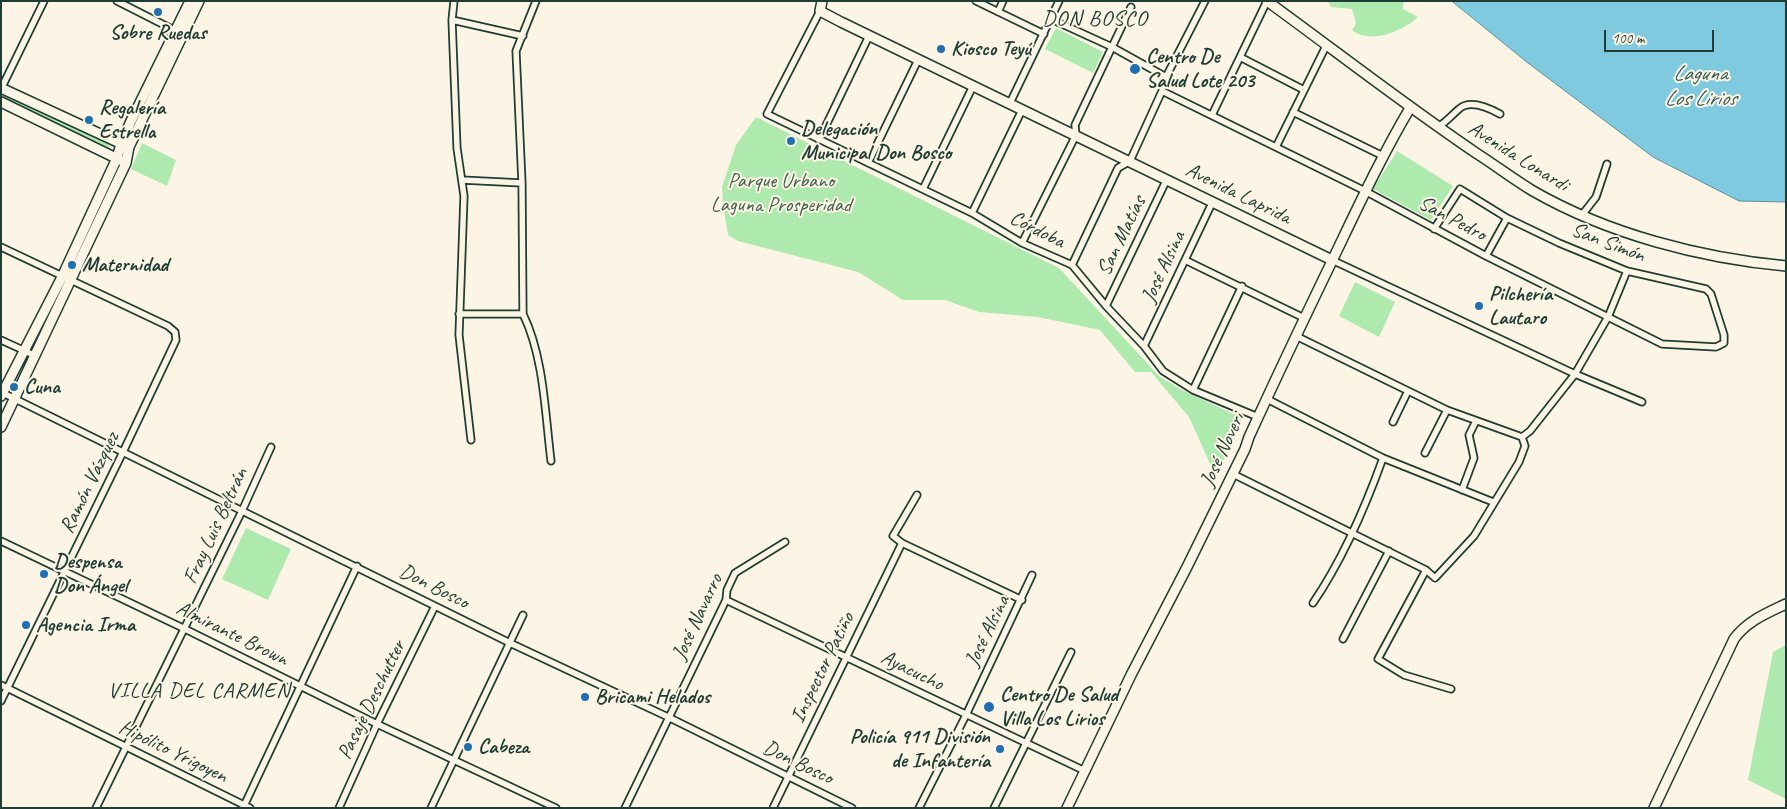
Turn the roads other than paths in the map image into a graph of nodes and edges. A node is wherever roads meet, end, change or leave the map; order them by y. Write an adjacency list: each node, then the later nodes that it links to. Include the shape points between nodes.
1 (44, 1): 28 (street)
2 (117, 1): 18 (street)
3 (190, 1): 18 (street)
4 (199, 1): 18 (street)
5 (454, 1): 17 (street)
6 (536, 1): 20 (street)
7 (822, 1): 14 (street)
8 (976, 1): 15 (street)
9 (1002, 1): 15 (street)
10 (1059, 1): 16 (street)
11 (1205, 1): 26 (street)
12 (1267, 1): 22 (street, Avenida Lonardi); 24 (street)
13 (1131, 7): 23 (street)
14 (820, 11): 21 (street, Avenida Laprida); 40 (street, Córdoba, via 767,114)
15 (998, 12): 19 (street)
16 (1051, 19): 19 (street); 23 (street)
17 (452, 20): 20 (street); 50 (street, via 457,148)
18 (180, 33): 41 (street)
19 (1044, 34): 32 (street)
20 (522, 36): 51 (street, via 516,51)
21 (869, 36): 25 (street, Avenida Laprida); 40 (street)
22 (1327, 44): 29 (street); 33 (street, Avenida Lonardi)
23 (1112, 47): 26 (street); 39 (street, via 1075,125)
24 (1240, 57): 29 (street); 37 (street)
25 (918, 60): 27 (street, Avenida Laprida); 47 (street)
26 (1166, 77): 30 (street)
27 (973, 86): 32 (street, Avenida Laprida); 52 (street)
28 (1, 88): 41 (street)
29 (1304, 90): 35 (street)
30 (1162, 91): 37 (street, San Pedro); 45 (street)
31 (1, 102): 44 (street)
32 (1010, 103): 34 (street, Avenida Laprida)
33 (1410, 108): 38 (street, Avenida Lonardi); 43 (street, José Noveri)
34 (1022, 110): 39 (street, Avenida Laprida); 55 (street)
35 (1293, 112): 42 (street); 43 (street)
36 (1500, 114): 38 (street, via 1487,107 1465,105)
37 (1212, 115): 42 (street, San Pedro)
38 (1438, 127): 56 (street, Avenida Lonardi, via 1533,190)
39 (1076, 135): 45 (street, Avenida Laprida); 59 (street)
40 (819, 140): 47 (street, Córdoba)
41 (125, 145): 44 (street); 46 (street)
42 (1276, 147): 53 (street, San Pedro)
43 (1383, 156): 53 (street, José Noveri)
44 (117, 158): 46 (street); 67 (street)
45 (1130, 161): 49 (street, Avenida Laprida); 64 (street, via 1118,168)
46 (126, 163): 68 (street)
47 (868, 163): 52 (street, Córdoba)
48 (1606, 164): 56 (street, via 1596,197)
49 (1167, 179): 54 (street, Avenida Laprida); 70 (street, San Matías)
50 (462, 180): 51 (street); 71 (street)
51 (522, 183): 72 (street)
52 (923, 189): 55 (street, Córdoba)
53 (1364, 191): 58 (street, San Pedro); 63 (street, José Noveri)
54 (1213, 201): 62 (street, José Alsina); 63 (street, Avenida Laprida)
55 (972, 213): 59 (street, Córdoba)
56 (1582, 215): 65 (street, Avenida Lonardi, via 1651,241 1709,255)
57 (1507, 218): 58 (street, San Simón, via 1460,189); 61 (street); 66 (street, San Simón)
58 (1434, 228): 61 (street, San Pedro)
59 (1022, 243): 64 (street, Córdoba)
60 (1, 247): 67 (street)
61 (1486, 256): 73 (street, San Pedro)
62 (1185, 260): 69 (street); 78 (street, José Alsina)
63 (1332, 260): 74 (street, José Noveri); 81 (street, Avenida Laprida)
64 (1072, 266): 70 (street, Córdoba)
65 (1786, 266)
66 (1627, 271): 73 (street); 75 (street, San Simón, via 1706,289 1711,294)
67 (62, 277): 68 (street); 79 (street)
68 (71, 281): 80 (street); 96 (street, Ramón Vázquez, via 175,332 176,340)
69 (1242, 286): 74 (street); 82 (street)
70 (1106, 306): 78 (street, Córdoba)
71 (459, 314): 72 (street); 94 (street)
72 (524, 314): 99 (street, via 532,330 539,364)
73 (1608, 317): 75 (street, San Pedro, via 1662,344 1716,347 1724,343); 81 (street)
74 (1304, 318): 76 (street, José Noveri)
75 (1724, 335)
76 (1296, 336): 83 (street); 86 (street, José Noveri)
77 (1, 340): 79 (street)
78 (1144, 346): 82 (street, Córdoba, via 1163,370)
79 (24, 350): 80 (street); 84 (street)
80 (36, 356): 85 (street)
81 (1575, 374): 87 (street, Avenida Laprida); 93 (street)
82 (1193, 390): 89 (street, Córdoba)
83 (1408, 391): 88 (street); 91 (street)
84 (2, 394): 85 (street, Don Bosco)
85 (15, 398): 92 (street); 96 (street, Don Bosco)
86 (1267, 399): 89 (street, José Noveri); 98 (street)
87 (1642, 402)
88 (1447, 410): 90 (street); 97 (street)
89 (1258, 418): 100 (street, José Noveri)
90 (1476, 421): 93 (street); 101 (street, via 1468,436 1474,458)
91 (1393, 422)
92 (1, 427)
93 (1522, 437): 103 (street, via 1525,446 1519,462)
94 (471, 440)
95 (271, 447): 104 (street, Fray Luis Beltrán)
96 (123, 452): 104 (street, Don Bosco); 112 (street, Ramón Vázquez)
97 (1425, 453)
98 (1383, 458): 101 (street); 105 (street, via 1363,512)
99 (552, 461)
100 (1233, 474): 105 (street); 135 (street, José Noveri)
101 (1462, 490): 103 (street)
102 (917, 496): 108 (street, via 892,536)
103 (1493, 502): 111 (street, via 1474,536 1435,578)
104 (242, 511): 110 (street, Don Bosco); 120 (street, Fray Luis Beltrán)
105 (1352, 531): 109 (street); 116 (street, via 1326,585)
106 (1, 542): 112 (street, Almirante Brown)
107 (785, 542): 114 (street, José Navarro, via 736,573 727,590)
108 (902, 543): 115 (street); 124 (street, Inspector Patiño)
109 (1389, 550): 111 (street); 121 (street)
110 (357, 566): 118 (street, Don Bosco); 125 (street)
111 (1426, 570): 127 (street, via 1378,659 1404,675)
112 (65, 571): 120 (street, Almirante Brown); 126 (street, Ramón Vázquez)
113 (1032, 575): 115 (street, José Alsina)
114 (726, 600): 124 (street, Ayacucho); 130 (street, José Navarro)
115 (1022, 600): 129 (street, José Alsina)
116 (1313, 603)
117 (1786, 604): 148 (street, via 1752,621 1734,639)
118 (435, 606): 122 (street, Don Bosco); 131 (street, Pasaje Deschutter)
119 (523, 615): 122 (street)
120 (185, 629): 125 (street, Almirante Brown); 133 (street, Fray Luis Beltrán)
121 (1343, 639)
122 (510, 643): 130 (street, Don Bosco); 134 (street)
123 (1072, 652): 132 (street)
124 (846, 657): 129 (street, Ayacucho); 136 (street, Inspector Patiño)
125 (301, 686): 131 (street, Almirante Brown); 137 (street)
126 (4, 687): 128 (street, Ramón Vázquez); 133 (street, Hipólito Yrigoyen)
127 (1451, 689)
128 (1, 702)
129 (966, 715): 132 (street, Ayacucho); 145 (street, José Alsina)
130 (668, 717): 136 (street, Don Bosco); 142 (street, José Navarro)
131 (377, 724): 134 (street, Almirante Brown); 139 (street, Pasaje Deschutter)
132 (1025, 743): 135 (street, Ayacucho); 146 (street)
133 (126, 747): 137 (street, Hipólito Yrigoyen); 138 (street, Fray Luis Beltrán)
134 (455, 759): 140 (street); 141 (street, Almirante Brown)
135 (1085, 771): 147 (street, José Noveri)
136 (788, 777): 143 (street, Inspector Patiño); 144 (street, Don Bosco)
137 (246, 807)
138 (96, 808)
139 (338, 808)
140 (432, 808)
141 (556, 808)
142 (625, 808)
143 (773, 808)
144 (852, 808)
145 (919, 808)
146 (994, 808)
147 (1067, 808)
148 (1654, 808)

